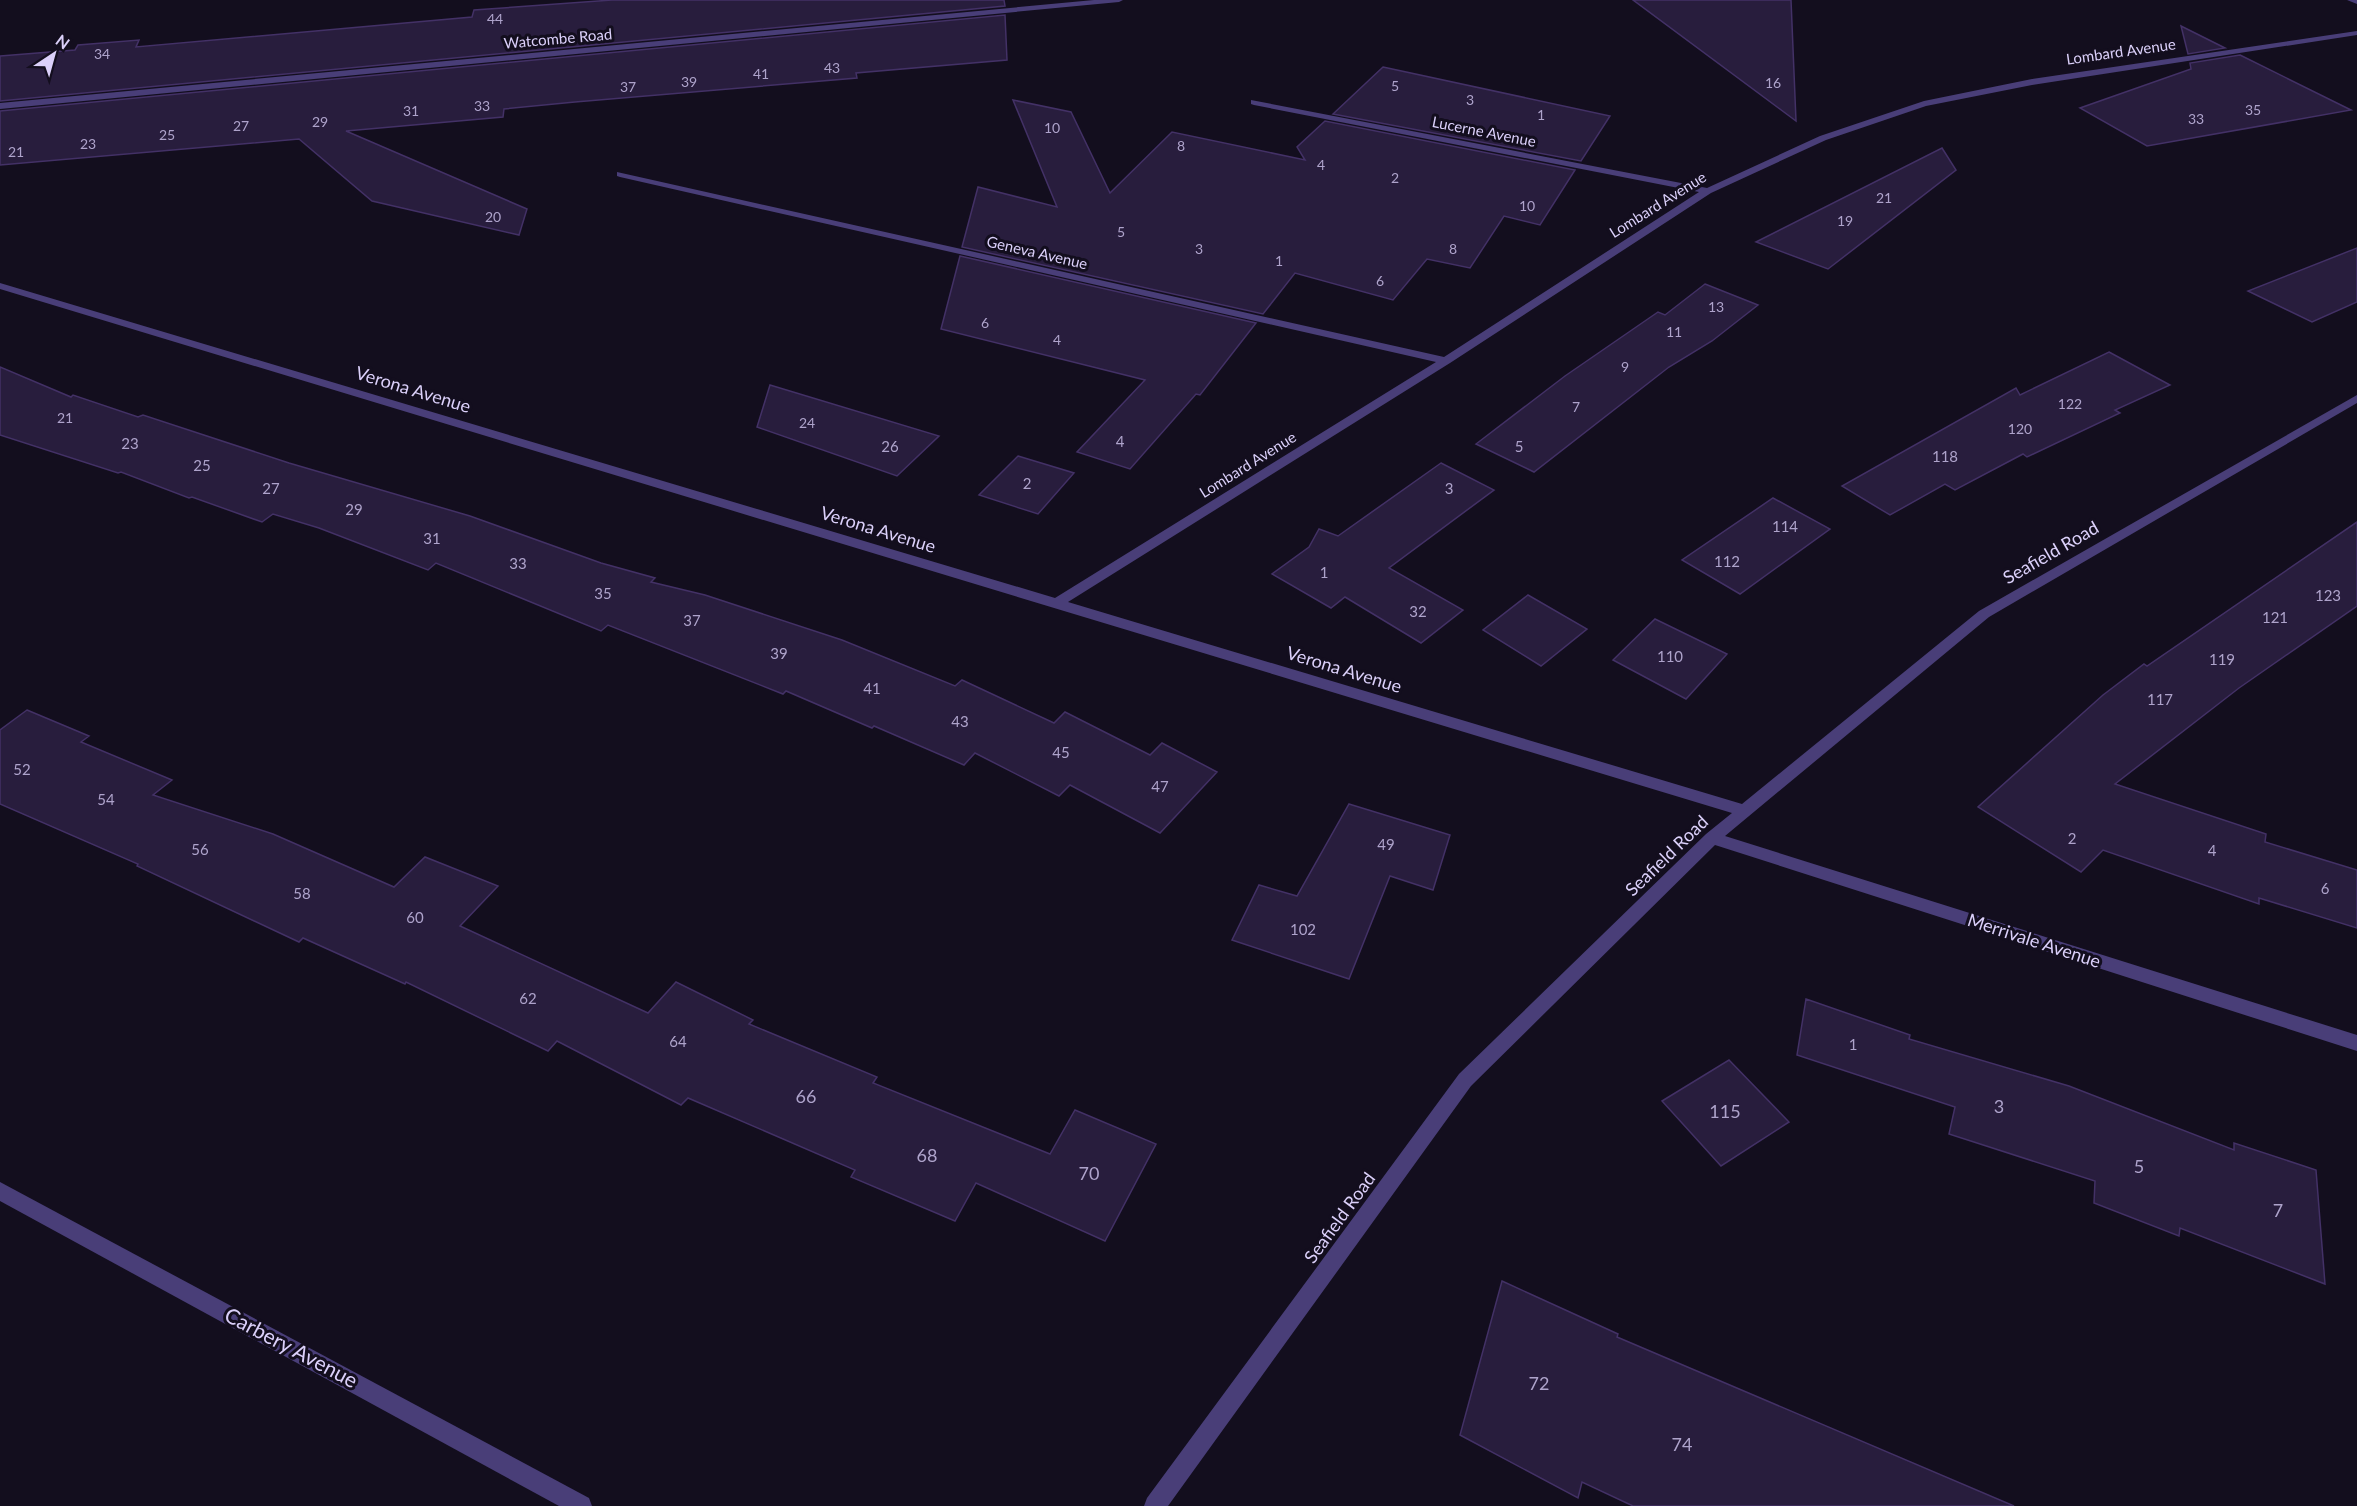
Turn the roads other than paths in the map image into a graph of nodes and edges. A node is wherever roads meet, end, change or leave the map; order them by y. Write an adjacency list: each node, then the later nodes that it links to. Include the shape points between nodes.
1 (1119, 0): 6 (street, Watcombe Road)
2 (2351, 0): 3 (street)
3 (2357, 2)
4 (2357, 33): 8 (street, Lombard Avenue, via 2032,82 1924,104 1823,138)
5 (1254, 102): 8 (street, Lucerne Avenue)
6 (0, 106)
7 (620, 174): 10 (street, Geneva Avenue)
8 (1708, 191): 10 (street, Lombard Avenue)
9 (0, 286): 12 (street, Verona Avenue)
10 (1446, 361): 12 (street, Lombard Avenue)
11 (2357, 398): 13 (street, Seafield Road, via 1984,614)
12 (1056, 604): 13 (street, Verona Avenue)
13 (1745, 812): 14 (street, Seafield Road)
14 (1712, 838): 15 (street, Merrivale Avenue); 18 (street, Seafield Road, via 1465,1080)
15 (2357, 1043)
16 (0, 1191): 17 (street, Carbery Avenue)
17 (581, 1506)
18 (1155, 1506)

